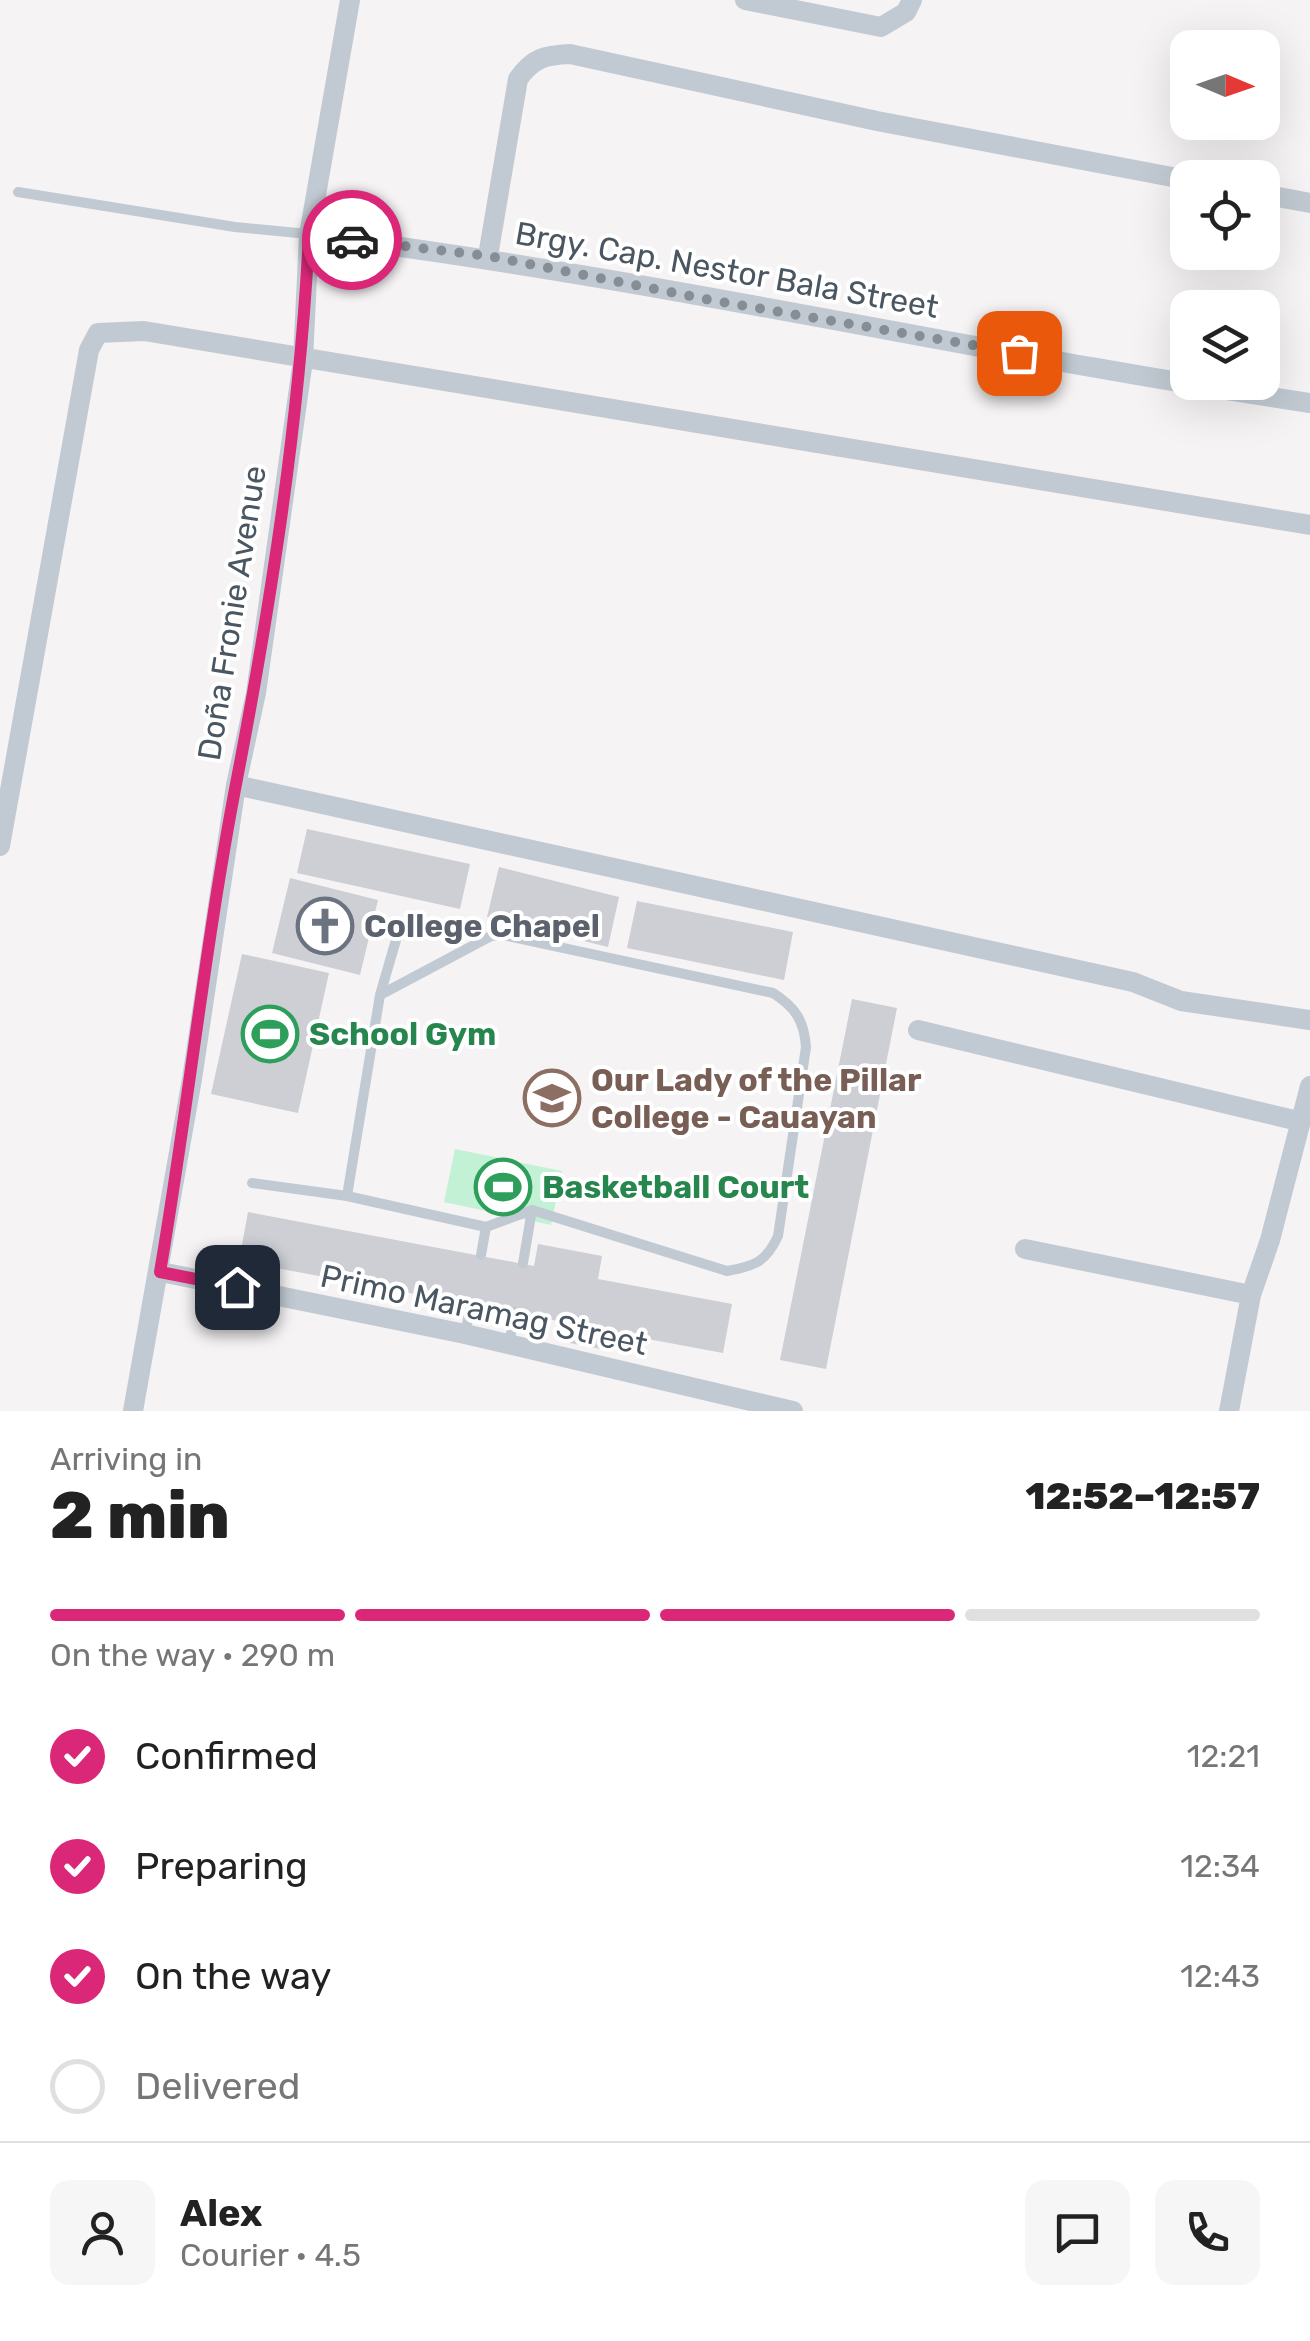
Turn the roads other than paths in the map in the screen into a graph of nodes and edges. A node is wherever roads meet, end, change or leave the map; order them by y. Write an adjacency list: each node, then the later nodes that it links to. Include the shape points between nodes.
1 (350, 0): 8 (street, Doña Fronie Avenue)
2 (745, 0): 3 (street, via 880,27 906,12)
3 (912, 0)
4 (1170, 177): 9 (street, via 877,122 570,54 546,55 518,79)
5 (18, 192): 8 (lane)
6 (1280, 197): 7 (street)
7 (1310, 203)
8 (309, 234): 9 (street, Brgy. Cap. Nestor Bala Street); 10 (street, Doña Fronie Avenue)
9 (488, 256): 11 (street, Brgy. Cap. Nestor Bala Street)
10 (303, 360): 12 (street); 13 (street, Doña Fronie Avenue, via 256,693); 14 (street, via 144,331 98,332 89,350)
11 (1310, 403)
12 (1310, 525)
13 (236, 785): 17 (street, via 1133,982 1181,1001); 28 (street, Doña Fronie Avenue)
14 (0, 846)
15 (396, 940): 16 (lane)
16 (380, 995): 22 (lane); 23 (lane, via 503,935 773,993 796,1011 806,1046 778,1236 768,1257 727,1272)
17 (1310, 1020)
18 (918, 1030): 20 (street)
19 (1310, 1086): 20 (street)
20 (1298, 1121): 29 (street)
21 (252, 1183): 22 (lane)
22 (348, 1196): 24 (lane)
23 (532, 1210): 24 (lane); 27 (lane)
24 (486, 1227): 26 (lane)
25 (1025, 1249): 29 (street)
26 (481, 1255)
27 (523, 1264)
28 (160, 1272): 32 (street, Primo Maramag Street); 34 (street, Doña Fronie Avenue)
29 (1251, 1295): 36 (street)
30 (471, 1304): 32 (lane)
31 (515, 1312): 33 (lane)
32 (465, 1334): 33 (street, Primo Maramag Street)
33 (509, 1344): 35 (street, Primo Maramag Street)
34 (133, 1411)
35 (794, 1411)
36 (1228, 1411)

